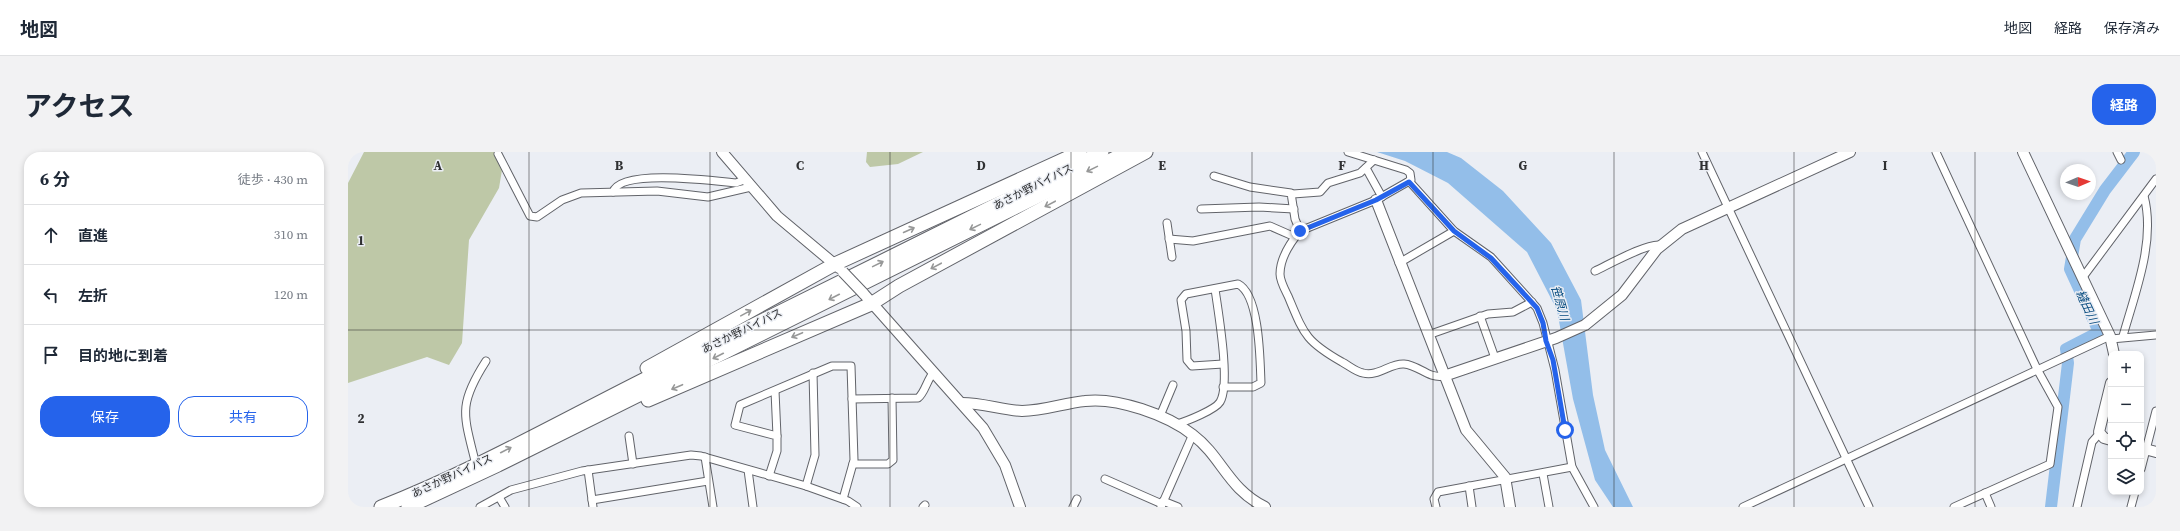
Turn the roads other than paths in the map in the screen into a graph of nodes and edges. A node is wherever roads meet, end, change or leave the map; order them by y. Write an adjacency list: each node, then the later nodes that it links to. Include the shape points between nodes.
1 (722, 152): 19 (street)
2 (1080, 152): 35 (highway, one-way to 2)
3 (1102, 152): 65 (highway, あさか野バイパス, one-way to 3)
4 (1127, 152): 78 (highway, あさか野バイパス, one-way to 78)
5 (1146, 152): 40 (highway, one-way to 40, via 905,282)
6 (1348, 152): 13 (street)
7 (1702, 152): 24 (street)
8 (1850, 152): 24 (street)
9 (1936, 152): 51 (street)
10 (2024, 152): 37 (street)
11 (2117, 152): 14 (street)
12 (498, 154): 20 (street, via 530,216 533,217 577,194)
13 (1374, 160): 15 (street); 18 (street, via 1406,170 1411,177)
14 (2121, 160)
15 (1366, 168): 21 (street, via 1358,174 1328,183 1320,192); 23 (street)
16 (1214, 176): 21 (street, via 1250,187)
17 (2156, 179): 22 (street)
18 (1409, 182): 23 (street); 29 (street)
19 (747, 183): 20 (street, via 708,197 657,191); 20 (street, via 643,179 620,184); 35 (street, via 777,216)
20 (613, 192)
21 (1293, 194): 26 (street)
22 (2144, 196): 37 (street); 44 (street, via 2147,210 2147,241)
23 (1379, 199): 28 (street); 34 (street)
24 (1729, 207): 32 (street, via 1682,229); 73 (street)
25 (1201, 209): 26 (street)
26 (1294, 209): 28 (street)
27 (1167, 223): 31 (street)
28 (1300, 231): 30 (street)
29 (1454, 231): 34 (street); 39 (street, via 1491,258)
30 (1295, 237): 31 (street, via 1270,226 1192,241); 54 (street, via 1282,259 1280,276 1304,334 1321,350 1362,373 1372,374 1397,364 1405,364 1436,377)
31 (1170, 239): 33 (street)
32 (1660, 245): 36 (street, via 1632,254); 46 (street, via 1628,288 1611,305 1584,325)
33 (1172, 257)
34 (1400, 262): 42 (street)
35 (839, 268): 40 (street, bridge); 65 (highway, one-way to 35, via 652,366)
36 (1595, 271)
37 (2083, 277): 45 (street)
38 (1215, 289): 50 (street); 50 (street, via 1186,294 1181,300 1186,331 1186,358 1192,366); 56 (street, via 1238,284 1243,286 1257,321 1259,340 1259,384 1253,387)
39 (1532, 302): 41 (street, via 1513,312); 46 (street, via 1541,318)
40 (872, 304): 52 (street); 78 (highway, one-way to 78)
41 (1480, 316): 42 (street); 48 (street)
42 (1428, 335): 54 (street)
43 (2156, 335): 44 (street)
44 (2123, 336): 45 (street)
45 (2110, 337): 47 (street); 51 (street)
46 (1546, 341): 48 (street); 79 (street, via 1555,370)
47 (2113, 351)
48 (1495, 358): 54 (street)
49 (486, 361): 77 (street, via 467,395 466,404 466,425)
50 (1223, 364): 56 (street)
51 (2038, 369): 73 (street); 89 (street, via 2058,408 2050,464)
52 (934, 372): 59 (street, via 927,381 922,395 916,398); 61 (street)
53 (813, 373): 58 (street); 60 (street, via 832,366 851,366); 87 (street, via 815,455)
54 (1444, 376): 85 (street, via 1466,430 1500,469)
55 (1173, 384): 63 (street)
56 (1223, 387): 64 (street, via 1218,405)
57 (2110, 387): 67 (street)
58 (775, 391): 69 (street); 69 (street, via 740,405 735,425)
59 (892, 398): 60 (street); 76 (street, via 893,460 888,464)
60 (852, 399): 76 (street)
61 (962, 403): 63 (street, via 1024,411 1098,400 1114,402); 103 (street, via 983,428 1000,455)
62 (2156, 411): 71 (street)
63 (1160, 416): 64 (street)
64 (1177, 424): 66 (street)
65 (555, 425): 77 (highway, あさか野バイパス, one-way to 65)
66 (1192, 434): 95 (street); 106 (street, via 1237,488)
67 (2099, 434): 70 (street); 116 (street, via 2092,442)
68 (629, 436): 75 (street)
69 (777, 436): 83 (street, via 777,451)
70 (2108, 439)
71 (2148, 450): 74 (street)
72 (705, 457): 75 (street, via 685,455); 81 (street); 86 (street)
73 (1846, 458): 112 (street); 113 (street)
74 (2144, 461)
75 (633, 464): 80 (street)
76 (853, 464): 92 (street)
77 (476, 465): 96 (highway, あさか野バイパス)
78 (498, 465): 97 (highway, あさか野バイパス)
79 (1572, 467): 82 (street); 111 (street)
80 (588, 470): 91 (street, via 520,487); 94 (street)
81 (748, 470): 83 (street); 101 (street)
82 (1543, 474): 85 (street); 110 (street)
83 (770, 476): 87 (street)
84 (1105, 479): 95 (street)
85 (1506, 480): 88 (street); 109 (street)
86 (708, 481): 94 (street); 100 (street)
87 (806, 486): 92 (street)
88 (1469, 486): 107 (street, via 1436,493); 108 (street)
89 (1985, 493): 114 (street); 115 (street)
90 (2134, 495): 117 (street)
91 (499, 497): 98 (street); 99 (street)
92 (843, 499): 102 (street)
93 (1077, 499): 104 (street)
94 (592, 504)
95 (1162, 504): 105 (street)
96 (381, 507)
97 (408, 507)
98 (480, 507)
99 (505, 507)
100 (713, 507)
101 (753, 507)
102 (856, 507)
103 (1020, 507)
104 (1073, 507)
105 (1178, 507)
106 (1265, 507)
107 (1436, 507)
108 (1472, 507)
109 (1510, 507)
110 (1549, 507)
111 (1594, 507)
112 (1743, 507)
113 (1869, 507)
114 (1954, 507)
115 (1991, 507)
116 (2077, 507)
117 (2131, 507)

